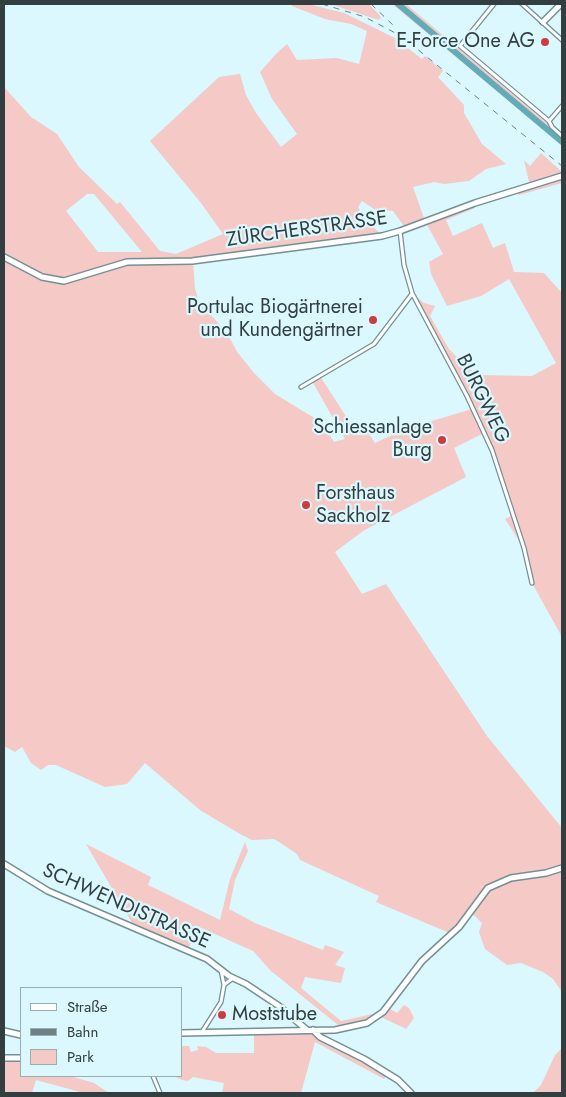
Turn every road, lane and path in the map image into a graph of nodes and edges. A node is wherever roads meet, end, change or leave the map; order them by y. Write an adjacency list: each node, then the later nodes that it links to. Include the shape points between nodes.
1 (494, 4): 7 (street, via 460,46)
2 (522, 4): 4 (street)
3 (561, 4): 4 (street)
4 (543, 22): 5 (street)
5 (562, 40)
6 (562, 106): 7 (street)
7 (549, 121): 8 (street)
8 (562, 136)
9 (562, 176): 10 (street, ZÜRCHERSTRASSE)
10 (400, 231): 11 (street, ZÜRCHERSTRASSE, via 192,261 127,262 68,280 50,279); 12 (street, BURGWEG, via 404,265)
11 (4, 257)
12 (412, 293): 13 (street, via 374,344); 14 (street, BURGWEG, via 492,450)
13 (302, 387)
14 (532, 583)
15 (4, 864): 17 (street, SCHWENDISTRASSE, via 48,891 196,954)
16 (562, 868): 20 (street, via 494,884 482,895 464,922 418,964 379,1016 351,1028)
17 (221, 970): 18 (street, SCHWENDISTRASSE); 19 (street)
18 (234, 978): 19 (street); 20 (street, SCHWENDISTRASSE)
19 (224, 985): 22 (street, via 219,1007)
20 (310, 1030): 22 (street); 29 (street, SCHWENDISTRASSE, via 390,1075)
21 (4, 1031): 24 (street)
22 (202, 1032): 23 (street)
23 (182, 1033)
24 (20, 1036)
25 (4, 1058): 26 (street)
26 (20, 1058)
27 (153, 1077): 28 (street)
28 (160, 1093)
29 (411, 1093)

